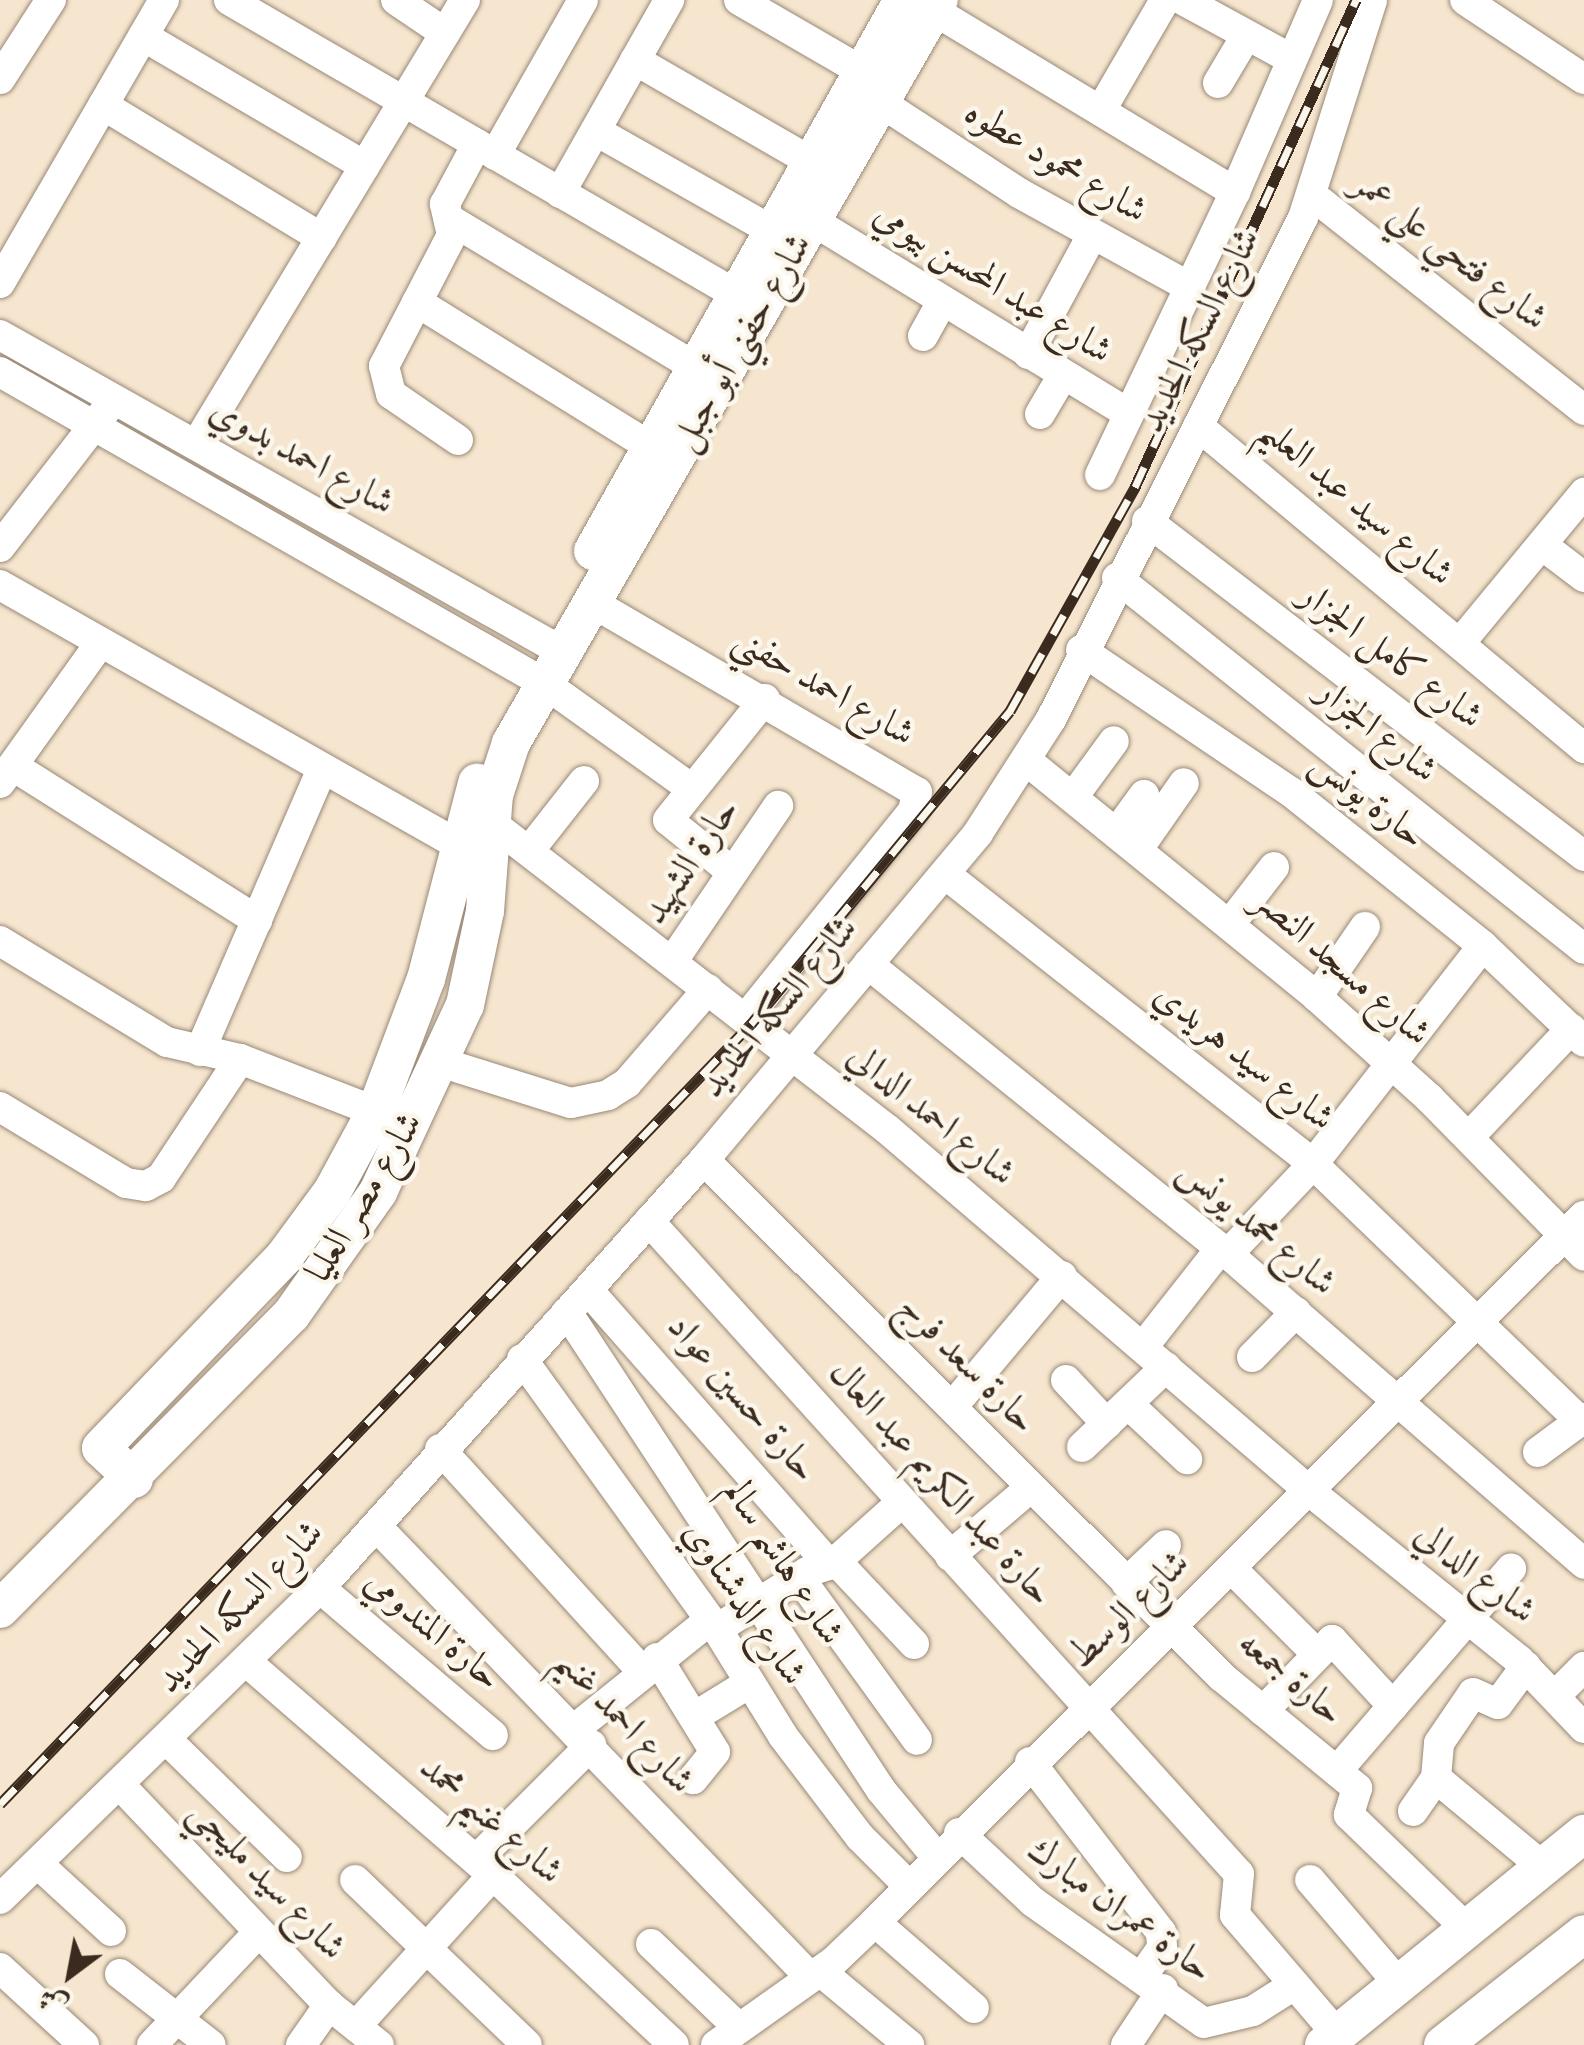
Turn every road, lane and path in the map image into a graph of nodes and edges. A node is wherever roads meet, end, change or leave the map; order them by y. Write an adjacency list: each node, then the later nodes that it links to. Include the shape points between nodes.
1 (50, 0): 20 (street)
2 (164, 0): 16 (street)
3 (229, 0): 24 (street)
4 (396, 0): 15 (street)
5 (465, 0): 15 (street)
6 (583, 0): 28 (street)
7 (669, 0): 19 (street)
8 (739, 0): 23 (street, شارع محمود عطوه)
9 (1166, 0): 26 (street)
10 (1183, 0): 17 (street)
11 (1318, 0): 18 (street, شارع السكه الحديد)
12 (1372, 0): 33 (street, شارع السكه الحديد)
13 (1465, 0): 21 (street)
14 (925, 3): 23 (street, شارع حفني أبو جبل); 26 (street)
15 (445, 32): 24 (street)
16 (143, 36): 25 (street); 30 (street)
17 (1246, 36): 18 (street); 22 (street)
18 (1291, 59): 31 (street, شارع السكه الحديد)
19 (635, 60): 27 (street); 29 (street)
20 (0, 79)
21 (1584, 79)
22 (1218, 83)
23 (877, 87): 29 (street, شارع حفني أبو جبل); 35 (street, شارع حفني أبو جبل); 37 (street, شارع محمود عطوه)
24 (404, 102): 28 (street); 30 (street)
25 (103, 105): 38 (street); 39 (street)
26 (1101, 110): 31 (street)
27 (596, 130): 32 (street); 36 (street)
28 (486, 150): 32 (street); 34 (street, via 448,195)
29 (812, 162): 36 (street, شارع حفني أبو جبل)
30 (365, 166): 38 (street)
31 (1236, 192): 40 (street, شارع السكه الحديد)
32 (560, 193): 41 (street)
33 (1312, 195): 51 (street, شارع فتحي علي عمر); 55 (street, شارع السكه الحديد)
34 (448, 219): 42 (street, via 452,235); 47 (street)
35 (813, 221): 43 (street, شارع عبد المحسن بيومي); 58 (street, شارع حفني أبو جبل)
36 (774, 231): 41 (street, شارع حفني أبو جبل)
37 (1092, 235): 40 (street, شارع محمود عطوه); 46 (street)
38 (322, 238): 57 (street)
39 (0, 284)
40 (1191, 288): 53 (street, شارع السكه الحديد)
41 (737, 296): 47 (street, شارع حفني أبو جبل)
42 (416, 302): 56 (street, via 388,352 384,381 402,404); 58 (street)
43 (942, 302): 45 (street); 46 (street, شارع عبد المحسن بيومي)
44 (0, 335): 50 (street, شارع احمد بدوي)
45 (923, 336)
46 (1028, 354): 49 (street, شارع عبد المحسن بيومي)
47 (696, 368): 58 (street, شارع حفني أبو جبل)
48 (0, 372): 54 (street, شارع احمد بدوي)
49 (1063, 375): 52 (street); 53 (street, شارع عبد المحسن بيومي)
50 (114, 399): 54 (street); 57 (street, شارع احمد بدوي)
51 (1584, 410)
52 (1040, 414)
53 (1129, 414): 59 (street, شارع السكه الحديد)
54 (94, 425): 63 (street); 71 (street, شارع احمد بدوي)
55 (1198, 426): 61 (street, شارع السكه الحديد); 69 (street, شارع سيد عبد العليم)
56 (458, 440)
57 (196, 445): 71 (street, شارع احمد بدوي)
58 (664, 454): 67 (street, شارع حفني أبو جبل); 71 (street, شارع حفني أبو جبل)
59 (1100, 476)
60 (1584, 493): 62 (street)
61 (1146, 521): 65 (street, شارع السكه الحديد); 88 (street, شارع كامل الجزار)
62 (1542, 544): 64 (street); 69 (street)
63 (0, 547)
64 (1584, 577)
65 (1117, 578): 70 (street, شارع السكه الحديد); 97 (street, شارع الجزار)
66 (0, 585): 68 (street)
67 (593, 603): 71 (street, شارع حفني أبو جبل); 72 (street, شارع احمد حفني)
68 (101, 642): 76 (street); 77 (street)
69 (1460, 643): 74 (street, شارع سيد عبد العليم)
70 (1081, 650): 75 (street, شارع السكه الحديد); 96 (street, حارة يونس, via 1292,792)
71 (544, 662): 80 (street); 84 (street, شارع مصر العليا); 87 (street, شارع مصر العليا, via 489,743)
72 (765, 699): 80 (street); 102 (street, شارع احمد حفني, via 909,784 918,802)
73 (1114, 740): 82 (street)
74 (1584, 748)
75 (1027, 761): 82 (street, شارع مسجد النصر); 91 (street, شارع السكه الحديد)
76 (321, 772): 87 (street); 92 (street)
77 (6, 774): 92 (street)
78 (584, 781): 86 (street)
79 (1184, 783): 85 (street)
80 (690, 787): 90 (street, via 669,823)
81 (1144, 795): 85 (street)
82 (1073, 797): 85 (street, شارع مسجد النصر)
83 (778, 806): 90 (street, حارة الشهيد)
84 (489, 821): 86 (street, شارع احمد الدالي); 87 (street, شارع مصر العليا)
85 (1128, 840): 93 (street, شارع مسجد النصر)
86 (529, 851): 98 (street, شارع احمد الدالي)
87 (471, 852): 107 (street, شارع مصر العليا, via 476,961); 110 (street, شارع مصر العليا)
88 (1584, 856)
89 (1274, 867): 93 (street)
90 (732, 872): 98 (street, حارة الشهيد)
91 (946, 874): 99 (street, شارع السكه الحديد); 114 (street, شارع سيد هريدي)
92 (257, 920): 104 (street)
93 (1230, 924): 101 (street, شارع مسجد النصر)
94 (1365, 927): 101 (street)
95 (0, 940): 104 (street, via 127,1022)
96 (1483, 946): 103 (street, حارة يونس); 108 (street)
97 (1584, 950)
98 (672, 962): 100 (street, شارع احمد الدالي)
99 (868, 964): 105 (street, شارع السكه الحديد); 117 (street, شارع محمد يونس)
100 (708, 990): 102 (street, شارع احمد الدالي); 107 (street, via 627,1083 608,1095 571,1103)
101 (1317, 998): 108 (street, شارع مسجد النصر)
102 (745, 1019): 105 (street, شارع احمد الدالي)
103 (1578, 1035): 112 (street)
104 (200, 1051): 106 (street)
105 (791, 1055): 113 (street, شارع السكه الحديد); 118 (street, شارع احمد الدالي)
106 (240, 1059): 109 (street, via 161,1178 146,1186 126,1183); 110 (street)
107 (442, 1063): 111 (street, شارع مصر العليا)
108 (1391, 1064): 112 (street, شارع مسجد النصر); 114 (street)
109 (0, 1107)
110 (376, 1111): 111 (street); 134 (street, شارع مصر العليا, via 332,1192 284,1257 102,1448)
111 (412, 1125): 134 (street, شارع مصر العليا, via 378,1192 314,1288)
112 (1468, 1137): 116 (street, شارع مسجد النصر)
113 (704, 1160): 115 (street, شارع السكه الحديد); 127 (street, حارة سعد فرج)
114 (1313, 1164): 117 (street); 121 (street, شارع سيد هريدي)
115 (649, 1221): 119 (street, شارع السكه الحديد); 137 (street, حارة عبد الكريم عبد العال)
116 (1578, 1235): 121 (street, شارع الوسط)
117 (1224, 1251): 120 (street, شارع محمد يونس); 122 (street)
118 (1062, 1276): 122 (street, شارع احمد الدالي); 127 (street)
119 (578, 1300): 124 (street, شارع السكه الحديد); 141 (street, حارة حسين عواد); 148 (street, شارع هاشم سالم)
120 (1296, 1312): 123 (street); 126 (street, شارع محمد يونس)
121 (1480, 1318): 126 (street, شارع الوسط); 129 (street, شارع سيد هريدي)
122 (1155, 1357): 128 (street); 136 (street, شارع احمد الدالي)
123 (1252, 1357)
124 (522, 1359): 131 (street, شارع السكه الحديد); 151 (street, شارع الدشناوي)
125 (1066, 1380): 128 (street)
126 (1398, 1398): 136 (street, شارع الوسط); 142 (street, شارع محمد يونس)
127 (952, 1406): 135 (street, حارة سعد فرج)
128 (1118, 1414): 130 (street); 133 (street)
129 (1582, 1419): 132 (street)
130 (1082, 1447)
131 (440, 1448): 138 (street, شارع السكه الحديد); 156 (street)
132 (1538, 1452)
133 (1187, 1458)
134 (134, 1479): 149 (street, شارع مصر العليا)
135 (1030, 1487): 140 (street); 146 (street, حارة سعد فرج)
136 (1308, 1490): 143 (street, شارع الوسط); 150 (street, شارع الدالي)
137 (902, 1502): 140 (street, حارة عبد الكريم عبد العال); 141 (street)
138 (376, 1526): 147 (street, شارع السكه الحديد); 167 (street, شارع احمد غنيم)
139 (1166, 1545): 146 (street)
140 (950, 1556): 162 (street, حارة عبد الكريم عبد العال)
141 (833, 1563): 145 (street); 153 (street, حارة حسين عواد)
142 (1584, 1564)
143 (1231, 1568): 152 (street, شارع الوسط); 154 (street)
144 (1511, 1569): 150 (street)
145 (799, 1576): 148 (street); 168 (street)
146 (1126, 1584): 152 (street, حارة سعد فرج)
147 (320, 1588): 155 (street, شارع السكه الحديد); 166 (street, حارة المندومي)
148 (759, 1601): 151 (street); 178 (street, شارع هاشم سالم, via 881,1790)
149 (0, 1610)
150 (1467, 1620): 157 (street, شارع الدالي); 161 (street)
151 (714, 1624): 156 (street); 159 (street, شارع الدشناوي)
152 (1172, 1627): 162 (street, شارع الوسط); 163 (street, حارة جمعه)
153 (914, 1644)
154 (1316, 1653): 161 (street, via 1332,1640); 163 (street)
155 (248, 1663): 169 (street, شارع السكه الحديد); 182 (street, شارع غنيم محمد)
156 (649, 1664): 164 (street); 167 (street)
157 (1526, 1666): 160 (street, شارع الدالي); 171 (street, via 1498,1704 1473,1692 1437,1746)
158 (1584, 1667): 160 (street)
159 (748, 1684): 164 (street); 185 (street, شارع الدشناوي, via 860,1837)
160 (1556, 1696): 165 (street, شارع الدالي)
161 (1394, 1706): 173 (street)
162 (1086, 1708): 170 (street, شارع الوسط); 199 (street, حارة عبد الكريم عبد العال, via 1239,1874 1235,1916)
163 (1263, 1711): 173 (street, حارة جمعه)
164 (694, 1718): 172 (street, via 715,1759)
165 (1584, 1728)
166 (493, 1735)
167 (584, 1736): 182 (street); 196 (street, شارع احمد غنيم)
168 (917, 1740)
169 (168, 1741): 174 (street, شارع السكه الحديد); 179 (street)
170 (1030, 1762): 176 (street, شارع الوسط); 197 (street, via 1161,1932)
171 (1436, 1778): 175 (street); 181 (street)
172 (693, 1780)
173 (1348, 1781): 188 (street, via 1349,1814)
174 (121, 1786): 180 (street, شارع السكه الحديد); 190 (street, شارع سيد مليجي)
175 (1413, 1811)
176 (958, 1832): 178 (street, شارع الوسط); 197 (street, حارة عمران مبارك, via 1033,1902)
177 (1584, 1834): 181 (street)
178 (936, 1855): 185 (street, شارع الوسط)
179 (287, 1857)
180 (38, 1864): 186 (street, شارع السكه الحديد); 189 (street)
181 (1542, 1866): 188 (street)
182 (484, 1867): 193 (street); 211 (street, شارع غنيم محمد)
183 (355, 1880): 193 (street)
184 (1310, 1880): 198 (street)
185 (908, 1886): 187 (street, شارع الوسط)
186 (0, 1899)
187 (875, 1922): 196 (street, شارع الوسط); 201 (street)
188 (1467, 1929): 198 (street)
189 (111, 1931)
190 (258, 1932): 200 (street, شارع سيد مليجي); 202 (street)
191 (1584, 1934): 214 (street)
192 (651, 1944): 204 (street)
193 (426, 1948): 203 (street); 210 (street)
194 (0, 1968): 206 (street)
195 (120, 1974): 202 (street)
196 (815, 1974): 204 (street, شارع الوسط); 212 (street, شارع احمد غنيم)
197 (1153, 1983): 199 (street, حارة عمران مبارك, via 1209,2024 1253,2011); 213 (street)
198 (1399, 1984): 205 (street)
199 (1294, 1985): 205 (street, حارة عبد الكريم عبد العال)
200 (330, 2005): 203 (street, شارع سيد مليجي); 209 (street)
201 (974, 2008)
202 (178, 2018): 207 (street); 208 (street)
203 (368, 2035)
204 (727, 2036)
205 (1330, 2040)
206 (84, 2045)
207 (152, 2045)
208 (211, 2045)
209 (301, 2045)
210 (527, 2045)
211 (674, 2045)
212 (909, 2045)
213 (1126, 2045)
214 (1443, 2045)

